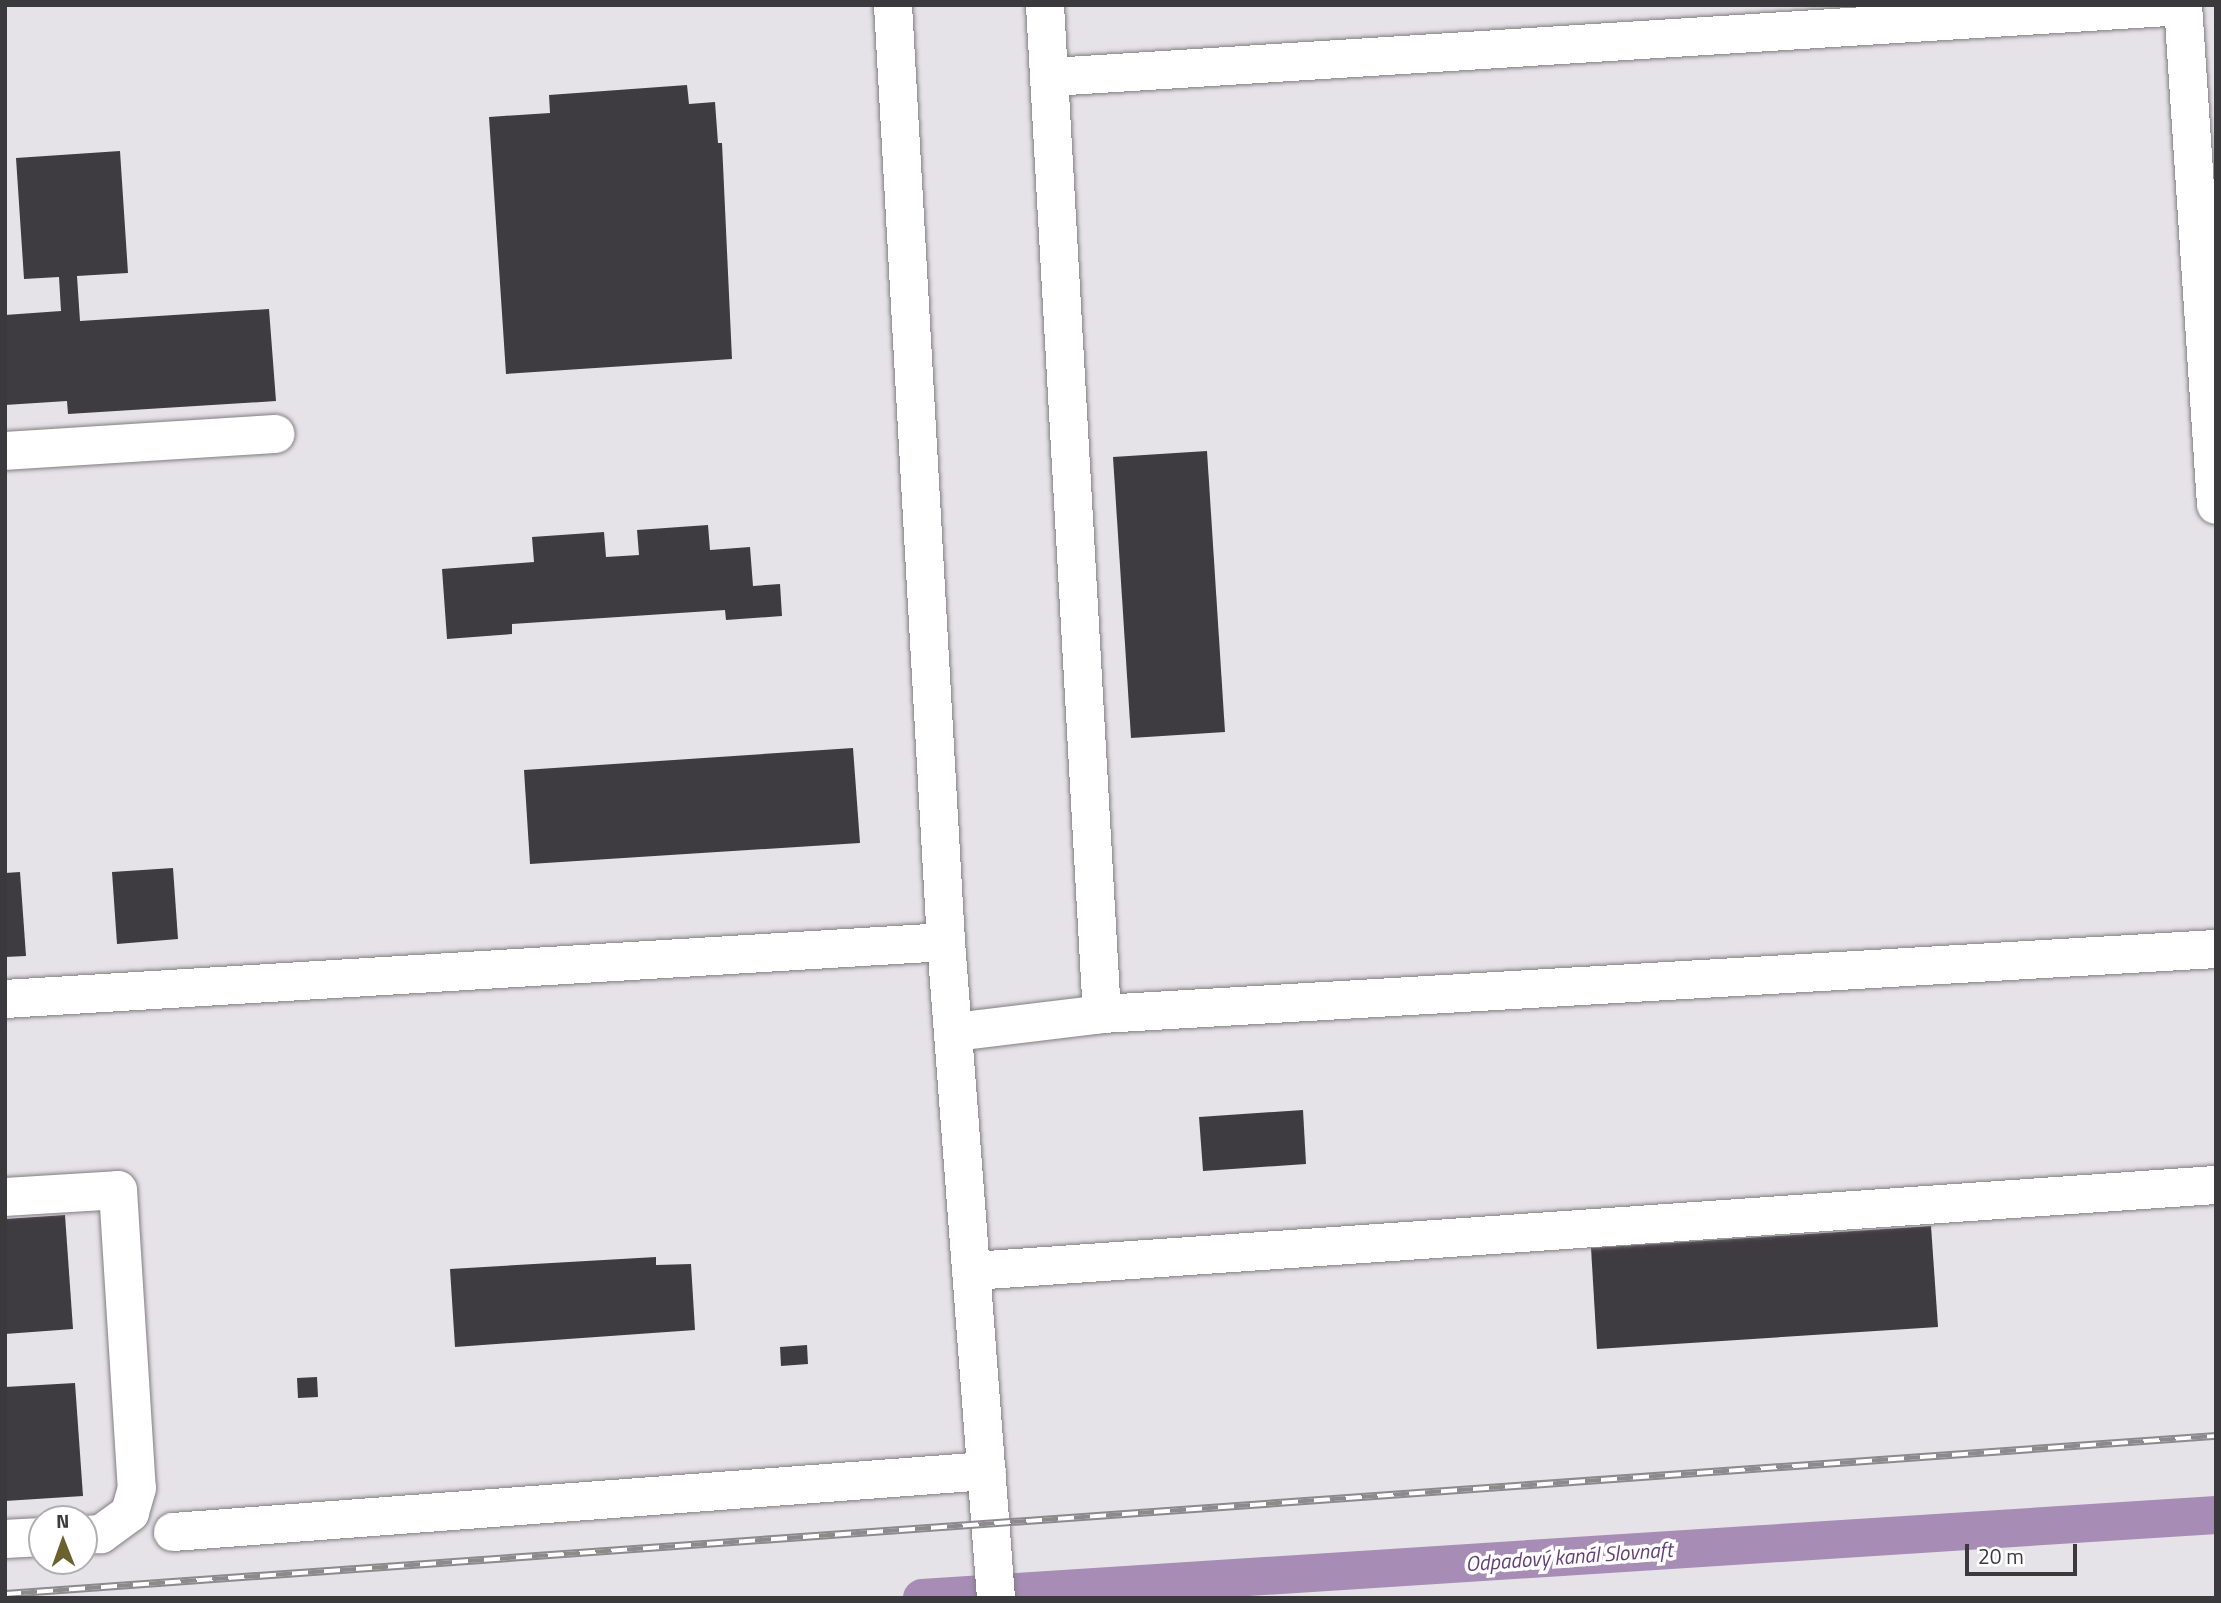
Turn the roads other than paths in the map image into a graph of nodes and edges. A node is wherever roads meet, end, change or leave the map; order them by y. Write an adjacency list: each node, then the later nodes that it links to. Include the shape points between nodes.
1 (893, 5): 8 (lane)
2 (1045, 5): 4 (lane)
3 (2183, 6): 4 (lane); 7 (lane)
4 (1052, 77): 11 (lane)
5 (275, 434): 6 (lane)
6 (5, 451)
7 (2216, 505)
8 (946, 942): 10 (lane); 12 (lane)
9 (2216, 949): 11 (lane)
10 (5, 999)
11 (1102, 1014): 12 (lane)
12 (954, 1032): 15 (lane)
13 (2216, 1185): 15 (lane)
14 (5, 1197): 18 (lane, via 118,1190 137,1488 130,1513)
15 (974, 1271): 16 (lane)
16 (986, 1471): 17 (lane); 21 (lane)
17 (173, 1532)
18 (98, 1534)
19 (28, 1538): 20 (lane)
20 (5, 1539)
21 (996, 1598)

